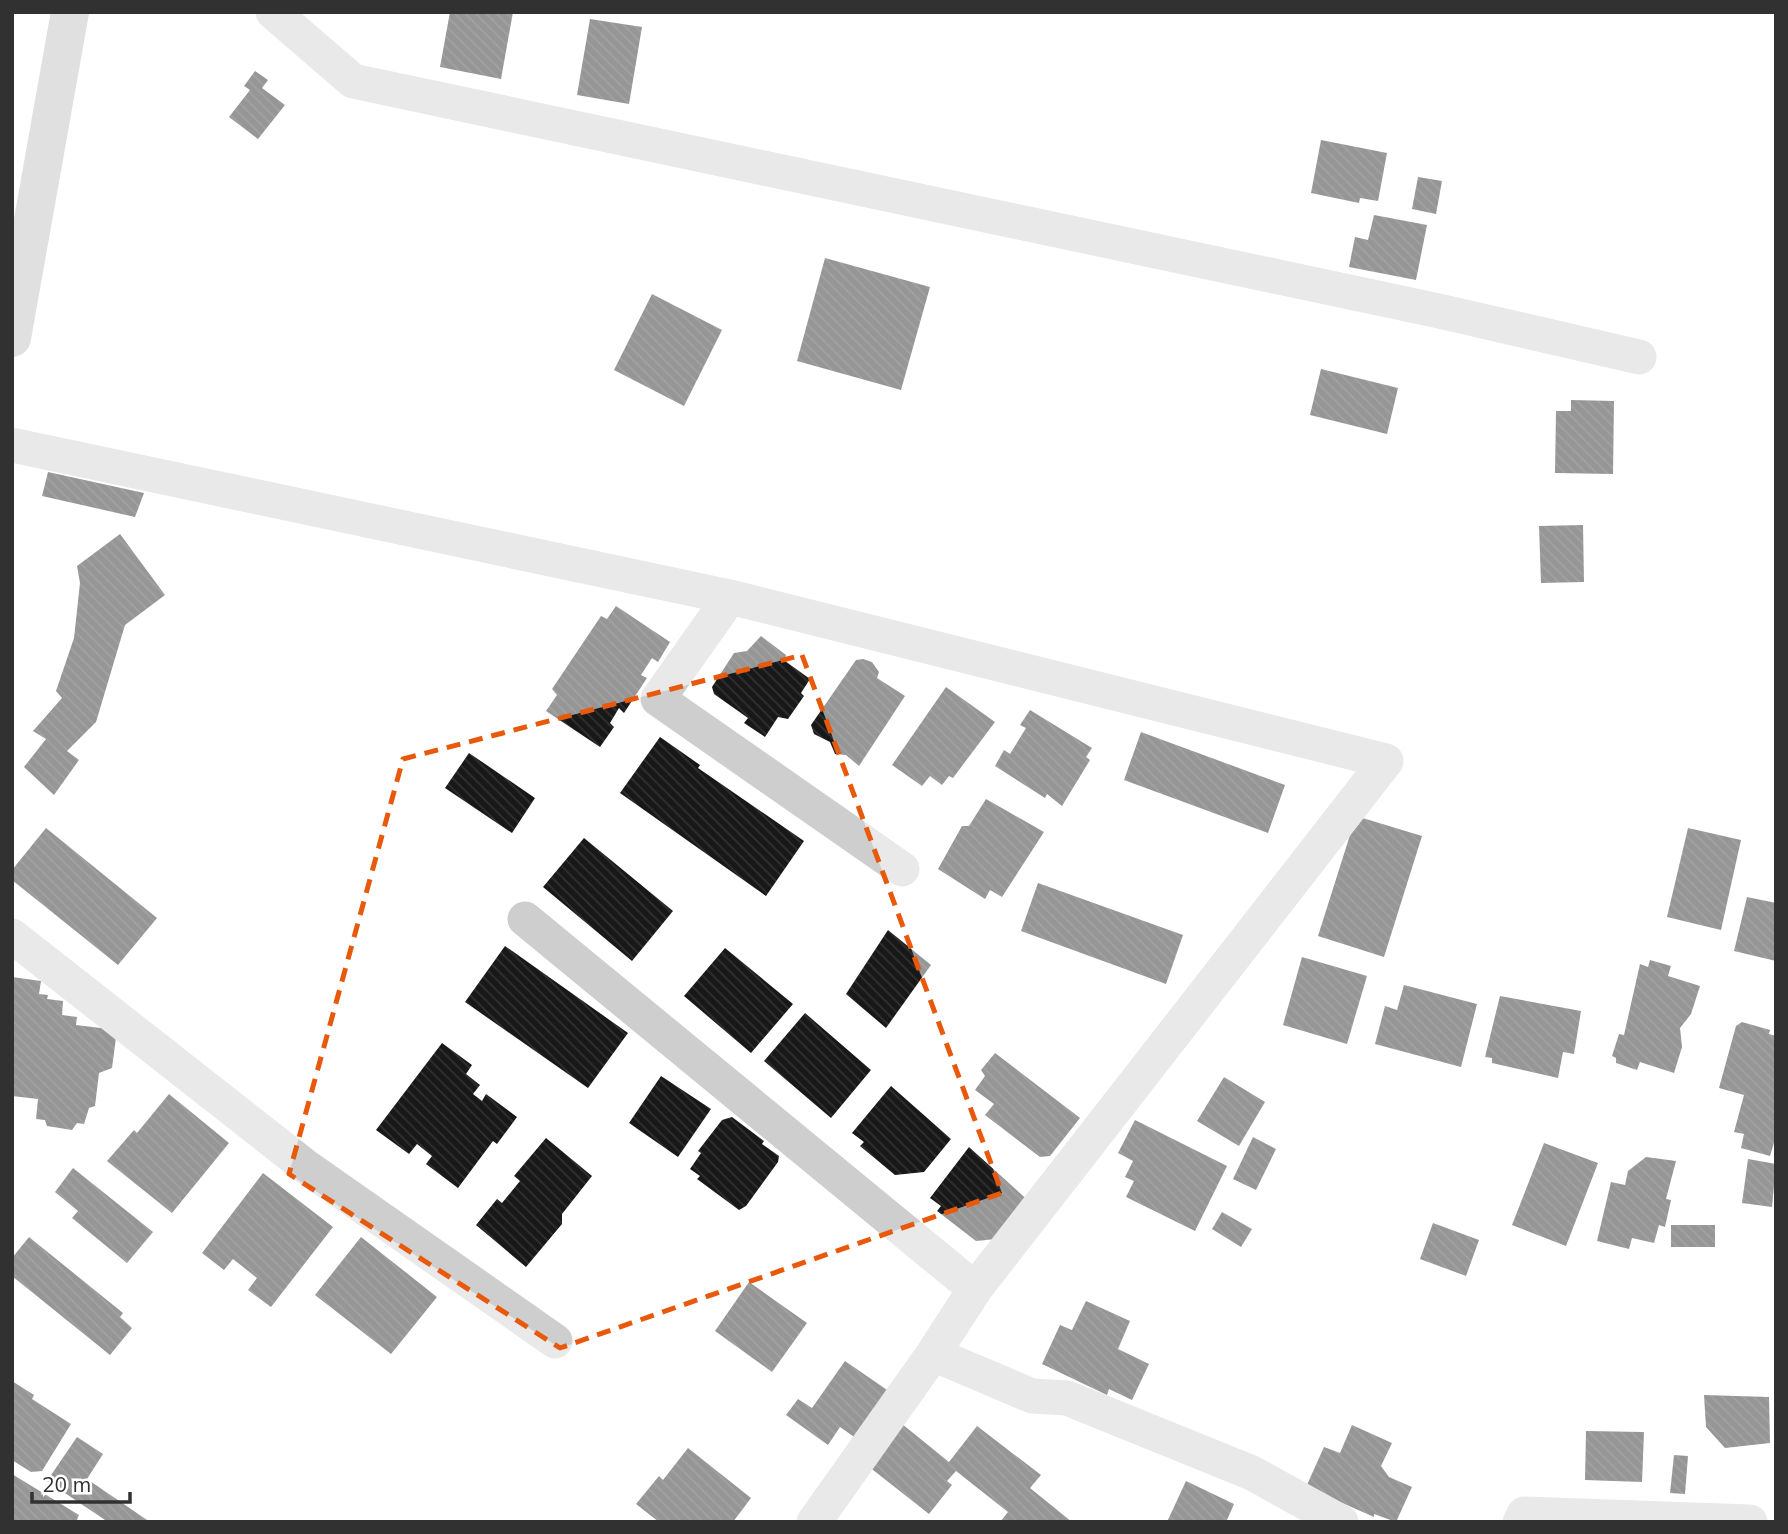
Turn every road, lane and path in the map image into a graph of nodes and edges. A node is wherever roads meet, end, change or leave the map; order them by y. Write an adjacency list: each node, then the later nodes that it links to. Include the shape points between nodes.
1 (70, 12): 3 (street)
2 (273, 12): 4 (street, via 353,81)
3 (12, 338)
4 (1639, 357)
5 (12, 445): 6 (street)
6 (730, 597): 7 (street, via 658,699); 10 (street, via 1386,761)
7 (902, 869)
8 (526, 919): 10 (street)
9 (12, 936): 11 (street, via 305,1166)
10 (975, 1289): 12 (street)
11 (555, 1341)
12 (933, 1354): 13 (street); 14 (street, via 1032,1396 1067,1398 1252,1473)
13 (814, 1522)
14 (1341, 1522)
15 (1520, 1522): 16 (street, via 1524,1514)
16 (1750, 1522)

